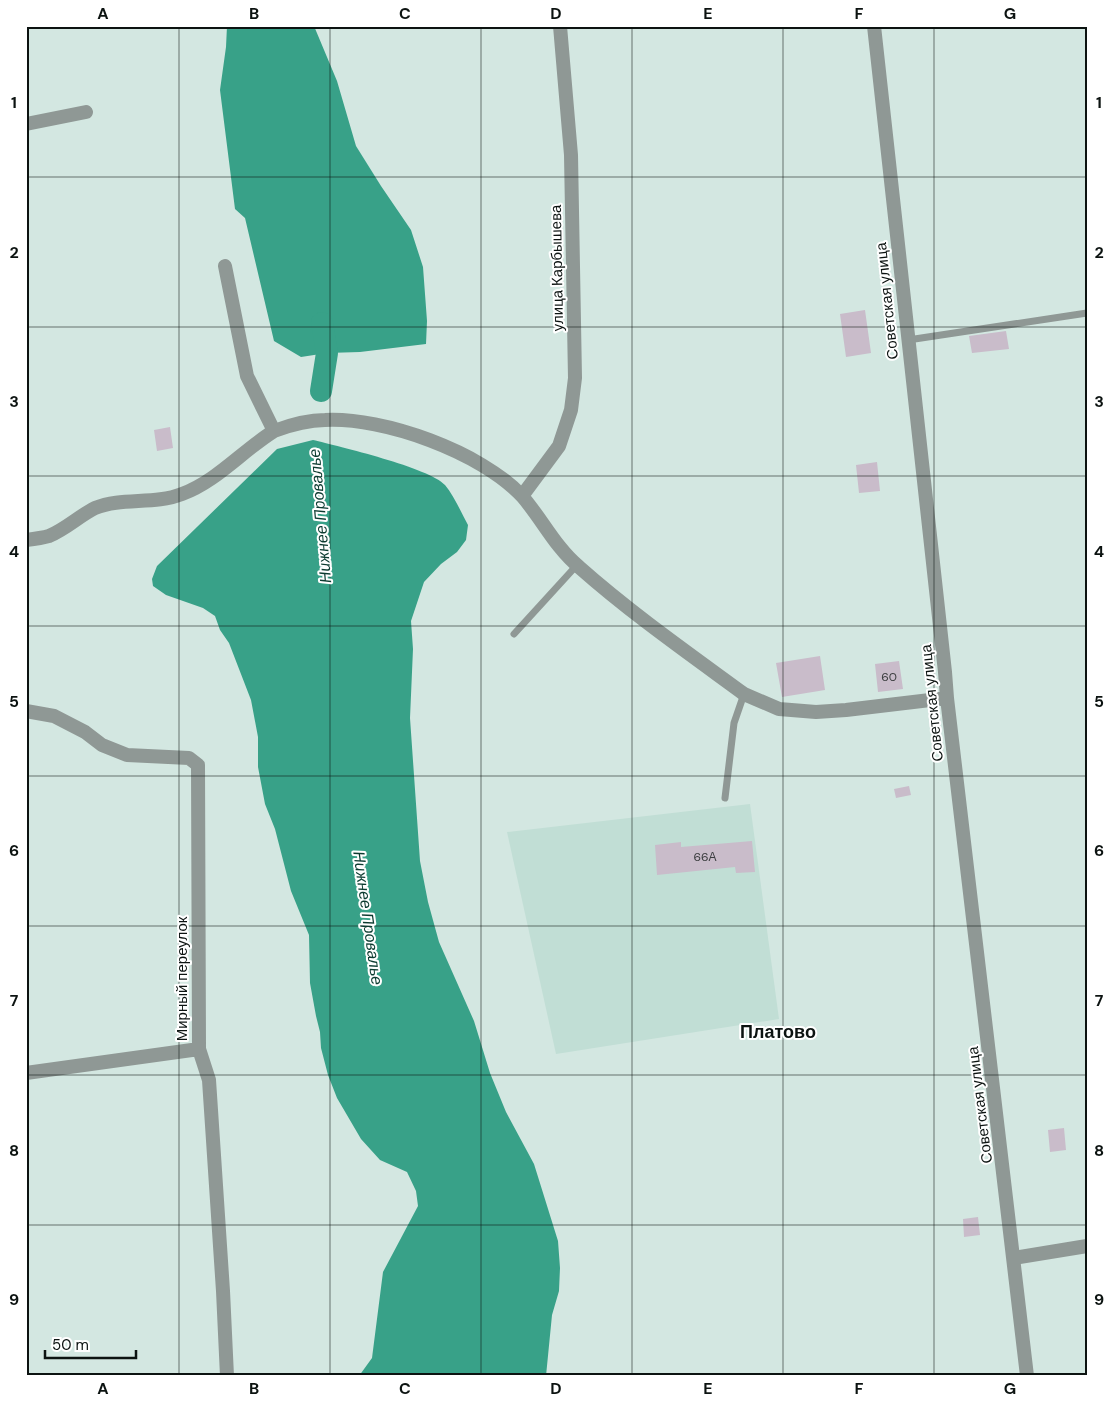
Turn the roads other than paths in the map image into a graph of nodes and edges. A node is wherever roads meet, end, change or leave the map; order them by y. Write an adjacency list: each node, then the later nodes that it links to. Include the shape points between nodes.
1 (560, 26): 9 (street, улица Карбышева, via 571,155 575,378 571,410 559,446)
2 (874, 26): 7 (street, Советская улица)
3 (86, 112): 4 (street)
4 (26, 124)
5 (225, 266): 8 (street, via 247,376)
6 (1087, 313): 7 (lane)
7 (908, 340): 14 (street, Советская улица)
8 (274, 432): 9 (street, via 292,425 324,420 361,421 392,428 475,461); 10 (street, via 209,480 182,494 96,508 48,536)
9 (522, 496): 11 (street)
10 (26, 540)
11 (576, 565): 12 (lane); 13 (street)
12 (514, 634)
13 (744, 694): 14 (street, via 779,709 807,712); 16 (lane, via 734,723)
14 (947, 698): 20 (street, Советская улица)
15 (26, 711): 17 (street, Мирный переулок, via 54,716 127,755 189,758 198,765)
16 (725, 798)
17 (199, 1049): 18 (street); 21 (street, Мирный переулок, via 209,1080)
18 (26, 1073)
19 (1087, 1246): 20 (street)
20 (1014, 1258): 22 (street, Советская улица)
21 (227, 1376)
22 (1027, 1376)

